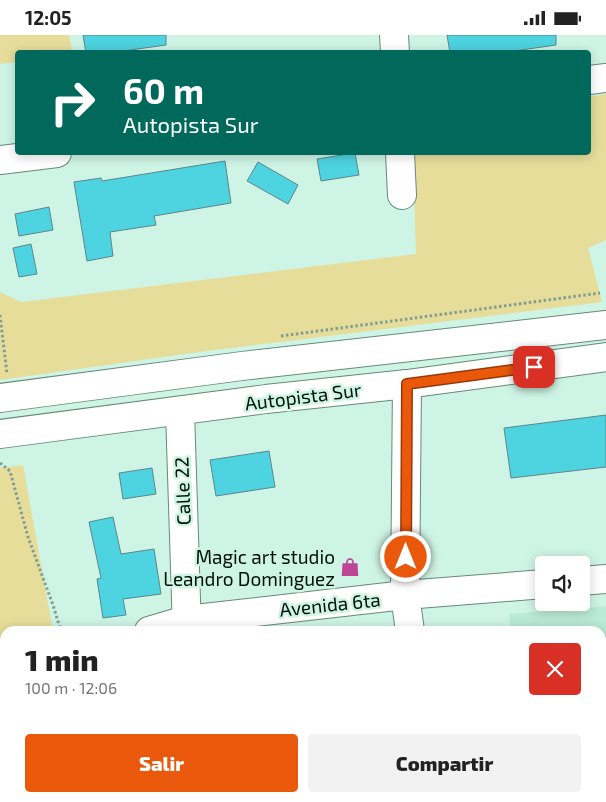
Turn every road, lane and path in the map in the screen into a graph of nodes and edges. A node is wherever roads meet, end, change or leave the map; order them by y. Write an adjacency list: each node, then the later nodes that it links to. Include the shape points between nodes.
1 (394, 35): 2 (main road)
2 (394, 50)
3 (606, 78): 4 (main road)
4 (591, 80)
5 (41, 155): 7 (main road)
6 (400, 155): 8 (main road)
7 (0, 160)
8 (402, 195)
9 (600, 293): 12 (path)
10 (0, 315): 15 (path)
11 (606, 325): 15 (main road, Autopista Sur, via 242,367)
12 (274, 337)
13 (606, 357): 14 (main road, Autopista Sur)
14 (407, 384): 16 (main road, Autopista Sur); 22 (main road)
15 (4, 386)
16 (180, 411): 17 (main road, Autopista Sur); 23 (main road, Calle 22)
17 (0, 434)
18 (0, 463): 24 (path, via 10,471 28,537)
19 (606, 579): 20 (main road)
20 (590, 580)
21 (535, 585): 22 (main road, Avenida 6ta)
22 (405, 595): 23 (main road, Avenida 6ta); 25 (main road)
23 (186, 625)
24 (59, 626)
25 (409, 626)

